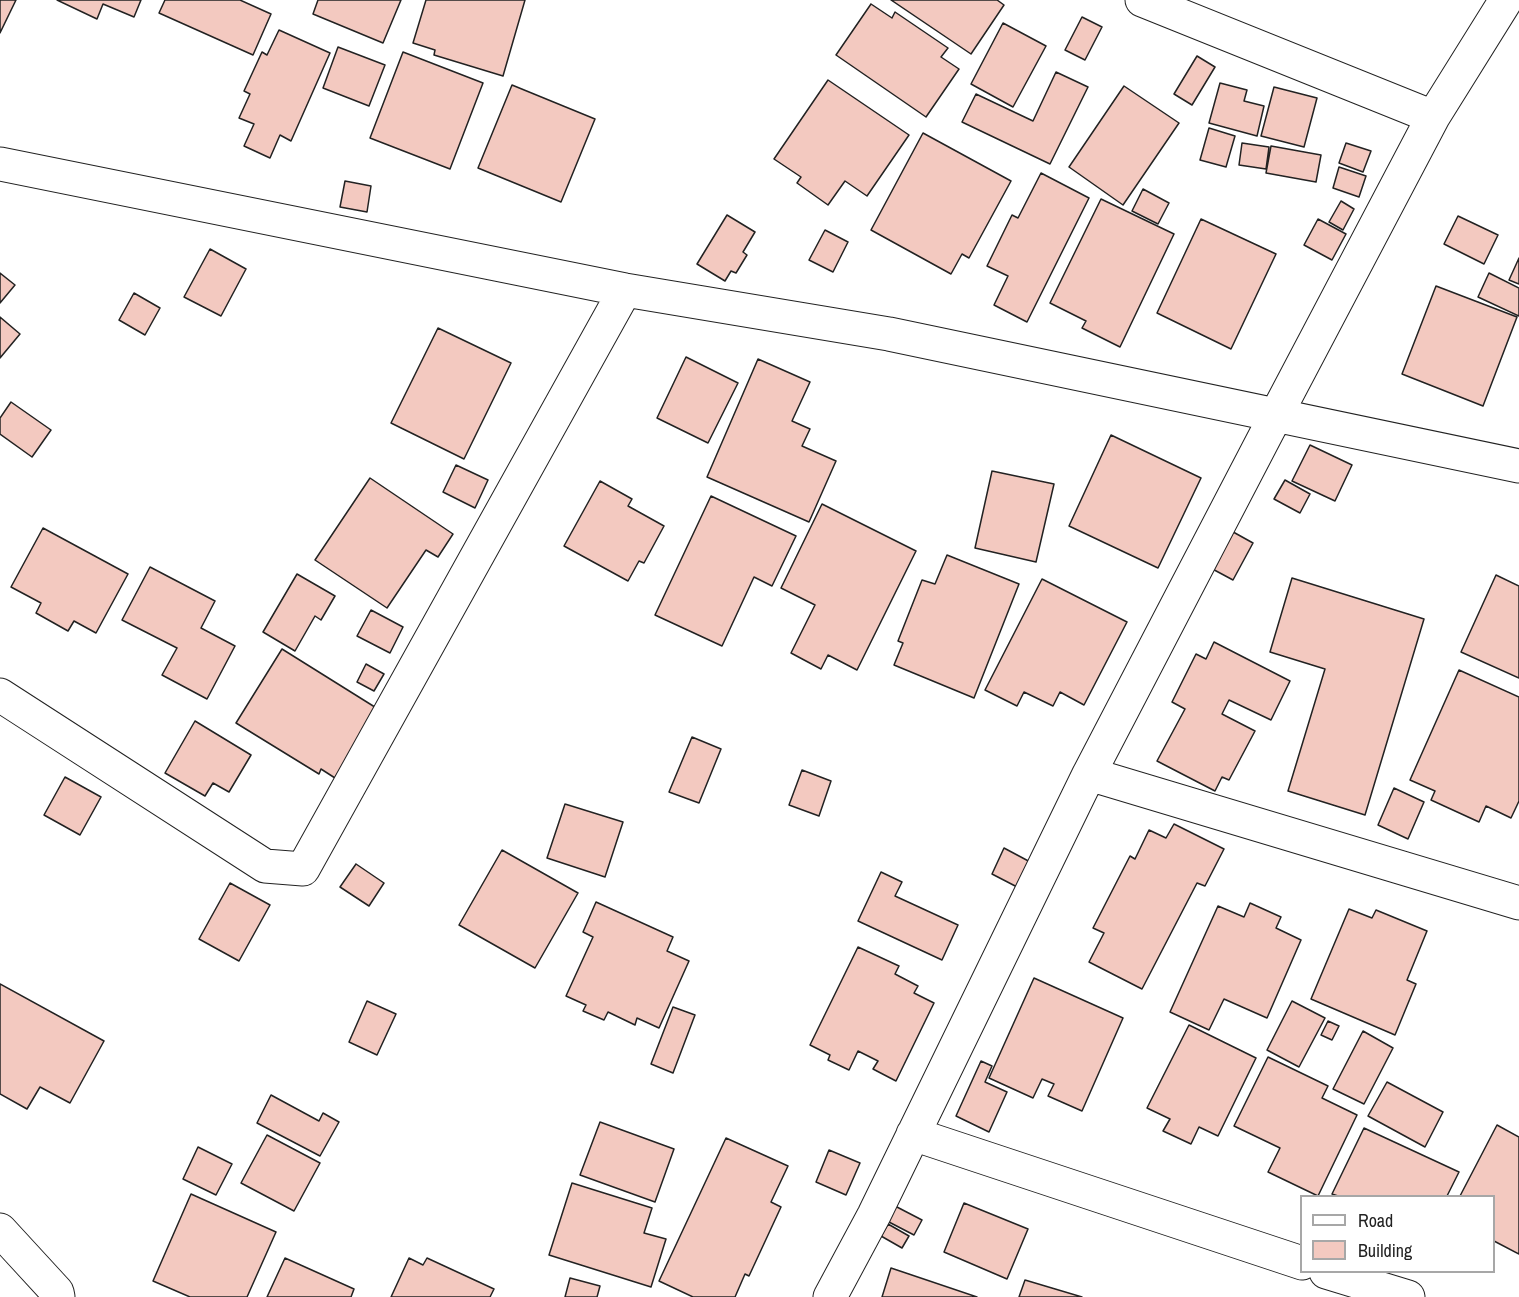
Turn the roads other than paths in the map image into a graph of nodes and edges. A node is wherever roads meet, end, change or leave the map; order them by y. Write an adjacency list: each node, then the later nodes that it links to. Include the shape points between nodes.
1 (1142, 0): 3 (street)
2 (1506, 0): 3 (street)
3 (1433, 117): 6 (street)
4 (0, 164): 5 (street)
5 (625, 290): 6 (street, via 889,334); 8 (street, via 303,869 265,866)
6 (1275, 417): 7 (street); 9 (street)
7 (1519, 466)
8 (0, 695)
9 (1089, 774): 10 (street); 11 (street)
10 (1519, 903)
11 (913, 1134): 13 (street); 16 (street)
12 (0, 1230): 15 (street)
13 (1300, 1262)
14 (1329, 1273): 17 (street)
15 (58, 1297)
16 (830, 1297)
17 (1408, 1297)

